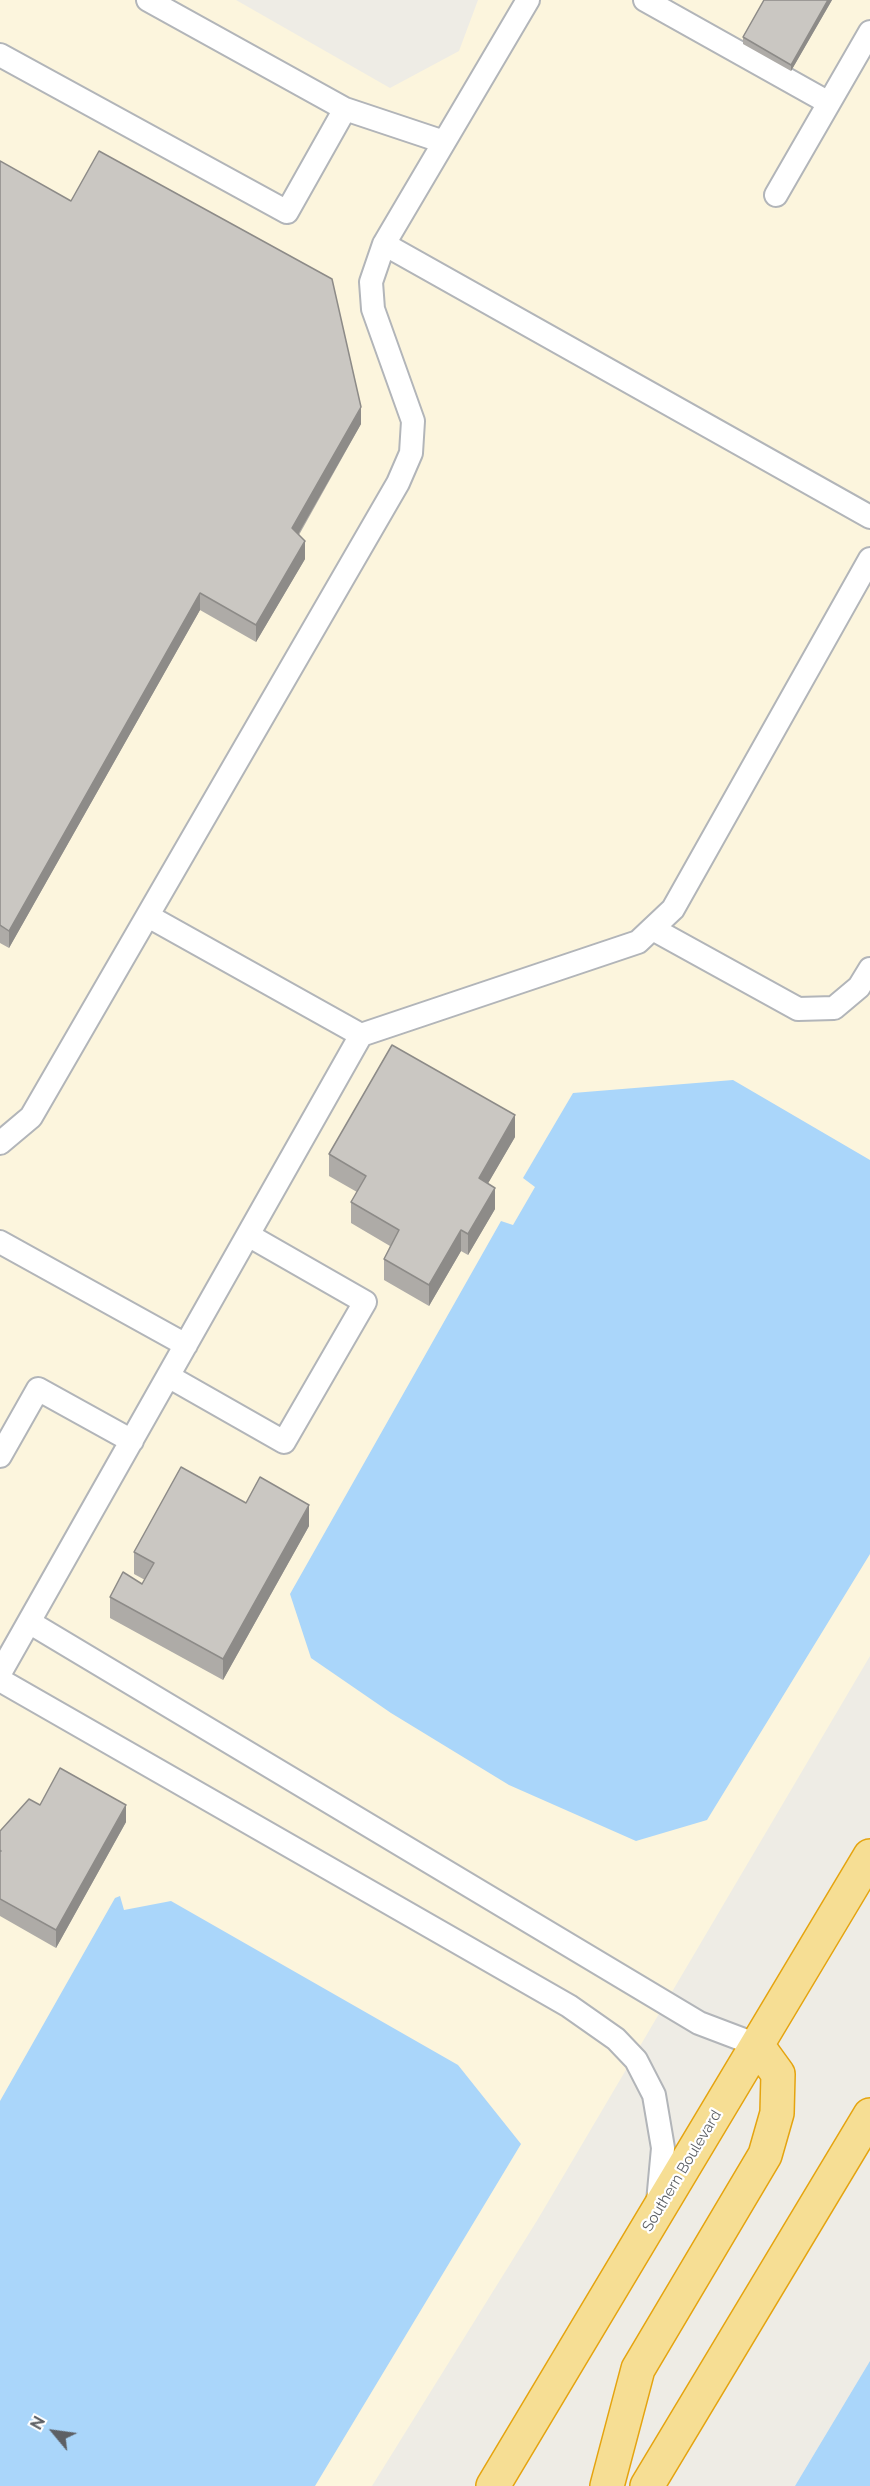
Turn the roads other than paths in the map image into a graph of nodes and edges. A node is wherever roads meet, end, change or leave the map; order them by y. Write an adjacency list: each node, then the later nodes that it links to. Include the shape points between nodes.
1 (148, 0): 7 (lane)
2 (528, 0): 8 (lane)
3 (645, 0): 6 (lane)
4 (870, 32): 6 (lane)
5 (0, 55): 7 (lane, via 287,212)
6 (830, 103): 9 (lane)
7 (345, 110): 8 (lane)
8 (444, 142): 10 (lane)
9 (776, 195)
10 (384, 244): 11 (lane); 13 (lane, via 371,282 373,309 413,421 411,453 385,506)
11 (870, 517)
12 (870, 560): 14 (lane, via 674,909)
13 (148, 916): 16 (lane); 17 (lane, via 31,1117)
14 (653, 929): 15 (lane, via 798,1009 834,1008 859,987); 16 (lane, via 638,942)
15 (870, 969)
16 (361, 1035): 18 (lane)
17 (0, 1143)
18 (248, 1235): 20 (lane); 21 (lane, via 365,1302 284,1442)
19 (0, 1242): 20 (lane)
20 (186, 1345): 21 (lane)
21 (168, 1376): 22 (lane)
22 (132, 1441): 23 (lane, via 38,1389); 24 (lane)
23 (0, 1456)
24 (29, 1622): 25 (lane); 28 (lane, via 699,2023)
25 (0, 1673)
26 (0, 1680): 30 (lane, via 569,2006 616,2039 636,2060 654,2095 663,2148)
27 (870, 1856): 28 (highway, Southern Boulevard)
28 (757, 2045): 30 (highway, Southern Boulevard); 32 (highway, via 778,2074 777,2113 765,2155 638,2369)
29 (870, 2115): 33 (highway)
30 (658, 2211): 31 (highway, Southern Boulevard)
31 (493, 2486)
32 (607, 2486)
33 (647, 2486)

